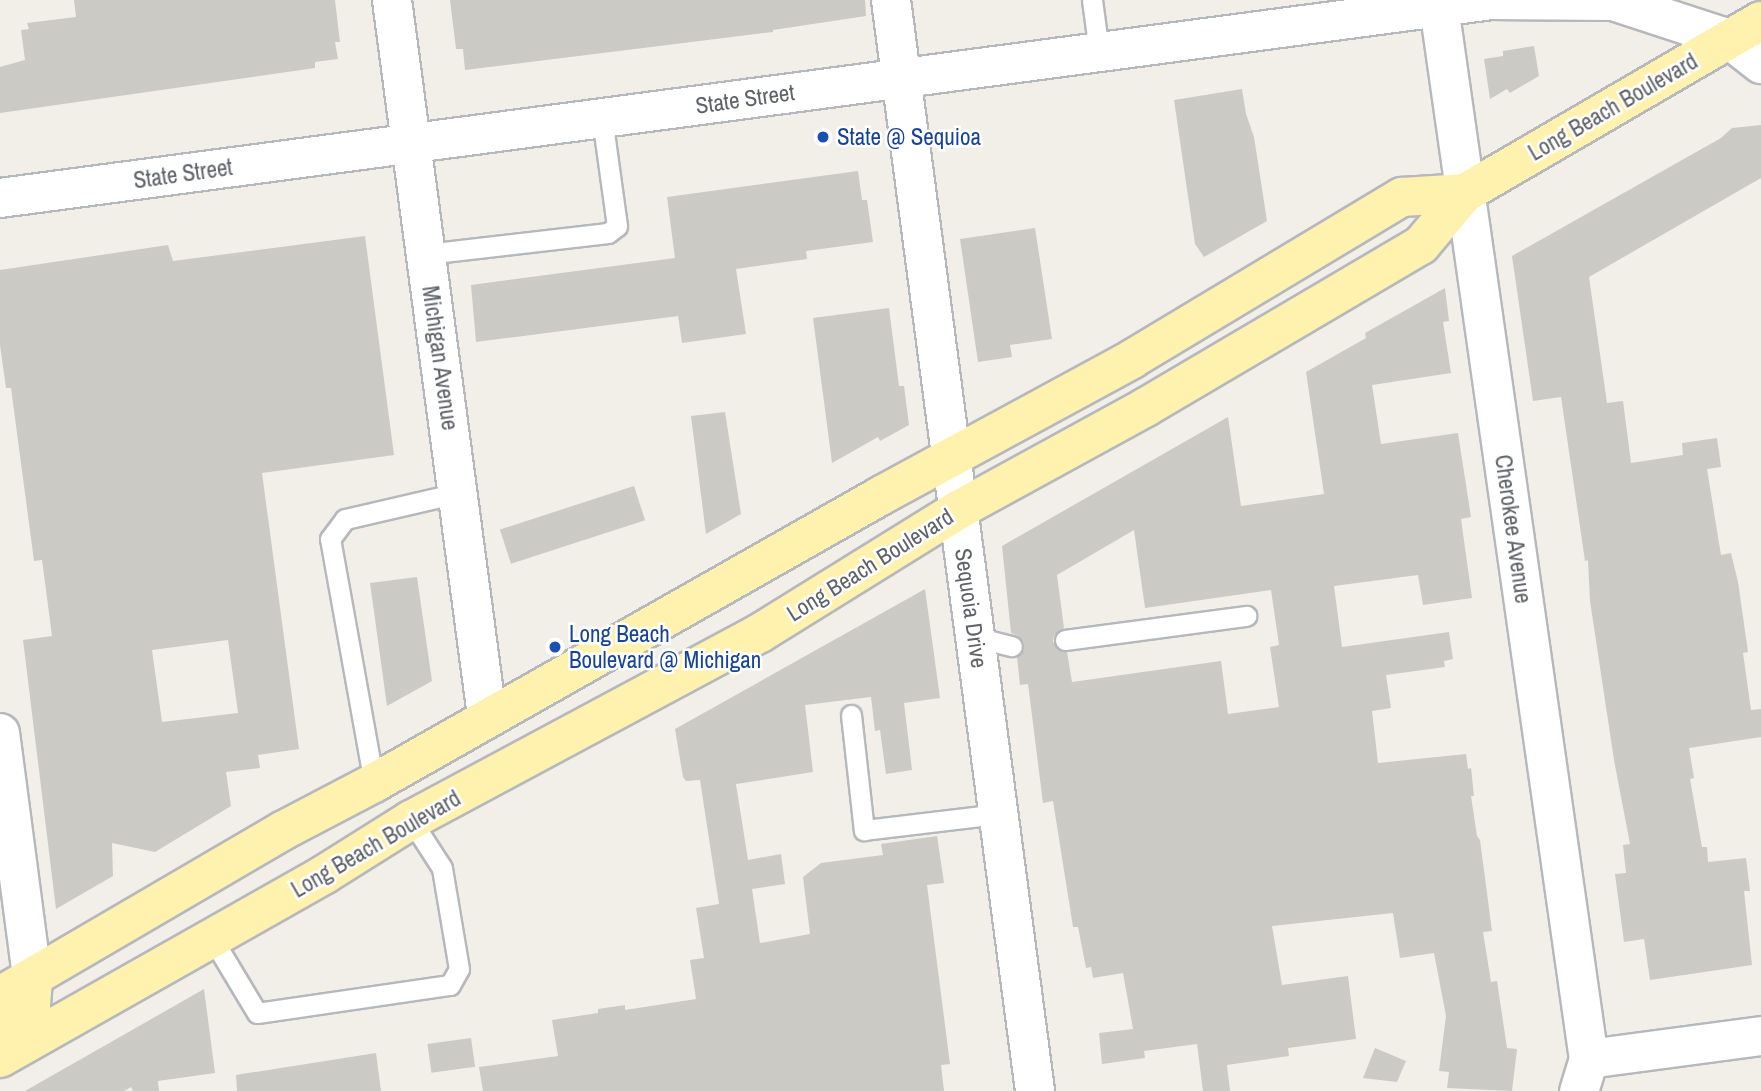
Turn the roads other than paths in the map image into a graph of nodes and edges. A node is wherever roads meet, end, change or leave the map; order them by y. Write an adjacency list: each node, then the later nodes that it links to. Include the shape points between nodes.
1 (392, 0): 11 (street, Michigan Avenue)
2 (891, 0): 9 (street, Sequoia Drive)
3 (1092, 0): 7 (lane)
4 (1490, 0): 5 (street, State Street); 6 (street, State Street, via 1613,1)
5 (1438, 4): 7 (street, State Street); 12 (street, Cherokee Avenue)
6 (1745, 30): 8 (street, State Street); 12 (main road, Long Beach Boulevard)
7 (1099, 52): 9 (street, State Street)
8 (1761, 64)
9 (901, 78): 10 (street, State Street); 15 (street, Sequoia Drive)
10 (601, 118): 11 (street, State Street); 14 (lane, via 617,226 608,233)
11 (411, 143): 13 (street, State Street); 14 (street, Michigan Avenue)
12 (1465, 192): 15 (main road, Long Beach Boulevard, via 1402,197 1132,359); 17 (main road, Long Beach Boulevard, via 1421,245 1146,407); 34 (street, Cherokee Avenue)
13 (0, 198)
14 (426, 254): 16 (street, Michigan Avenue)
15 (951, 458): 17 (street, Sequoia Drive); 23 (main road, Long Beach Boulevard)
16 (458, 493): 23 (street, Michigan Avenue); 25 (lane, via 345,519 330,539)
17 (958, 510): 19 (street, Sequoia Drive); 27 (main road, Long Beach Boulevard, via 760,633)
18 (1246, 616): 20 (lane)
19 (975, 637): 21 (lane); 26 (street, Sequoia Drive)
20 (1065, 640)
21 (1013, 646)
22 (851, 715): 26 (lane, via 864,830)
23 (487, 716): 25 (main road, Long Beach Boulevard)
24 (0, 733): 29 (street)
25 (374, 783): 29 (main road, Long Beach Boulevard, via 284,830)
26 (998, 814): 35 (street, Sequoia Drive)
27 (411, 820): 28 (main road, Long Beach Boulevard); 28 (lane, via 442,868 459,969 450,985 257,1013)
28 (212, 938): 33 (main road, Long Beach Boulevard)
29 (33, 977): 30 (main road, Long Beach Boulevard); 31 (main road, via 31,1004)
30 (0, 996)
31 (0, 1026)
32 (1761, 1036): 34 (street)
33 (0, 1058)
34 (1584, 1075)
35 (1035, 1091)

